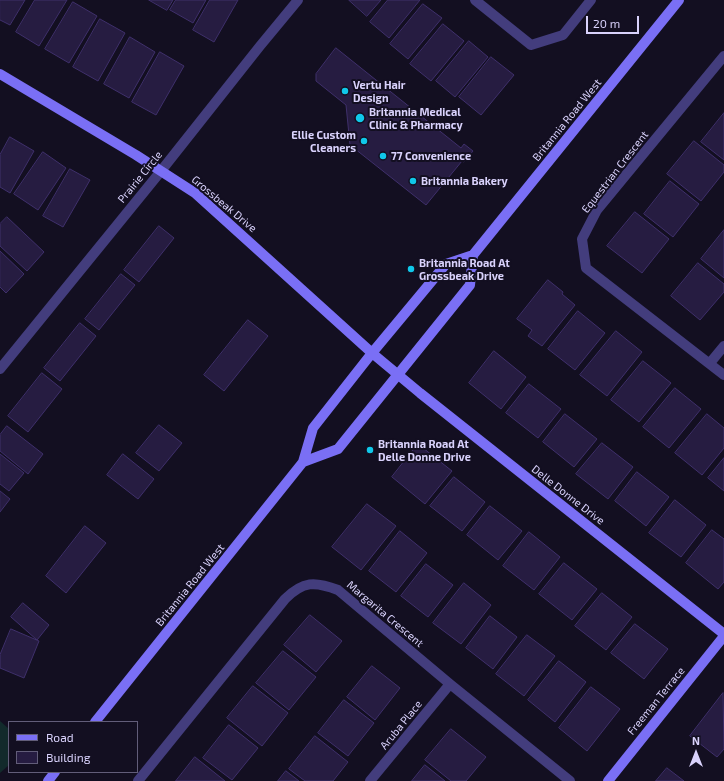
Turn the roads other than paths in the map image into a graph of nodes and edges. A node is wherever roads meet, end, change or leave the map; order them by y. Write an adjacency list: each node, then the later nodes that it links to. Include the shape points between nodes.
1 (298, 0): 7 (street, Prairie Circle)
2 (475, 0): 3 (street, via 531,45 564,35)
3 (591, 0)
4 (679, 0): 8 (main road, Britannia Road West)
5 (724, 56): 11 (street, Equestrian Crescent, via 597,210 582,239 586,268)
6 (0, 74): 7 (main road, Grossbeak Drive)
7 (161, 171): 10 (main road, Grossbeak Drive, via 218,212); 12 (street, Prairie Circle)
8 (473, 255): 10 (main road, Britannia Road West, via 446,264); 13 (main road, via 470,285)
9 (724, 346): 11 (street)
10 (372, 353): 13 (main road, Grossbeak Drive); 15 (main road, Britannia Road West, via 313,428)
11 (710, 363): 14 (street, Equestrian Crescent)
12 (0, 368)
13 (397, 374): 15 (main road, via 338,449); 16 (main road, Delle Donne Drive)
14 (724, 375)
15 (304, 462): 18 (main road, Britannia Road West)
16 (724, 635): 24 (main road, Freeman Terrace)
17 (450, 684): 21 (street, Margarita Crescent, via 338,590 321,584 309,584 285,599); 22 (street, Aruba Place); 23 (street, Margarita Crescent)
18 (96, 721)
19 (54, 773): 20 (main road)
20 (48, 781)
21 (138, 781)
22 (370, 781)
23 (570, 781)
24 (608, 781)

